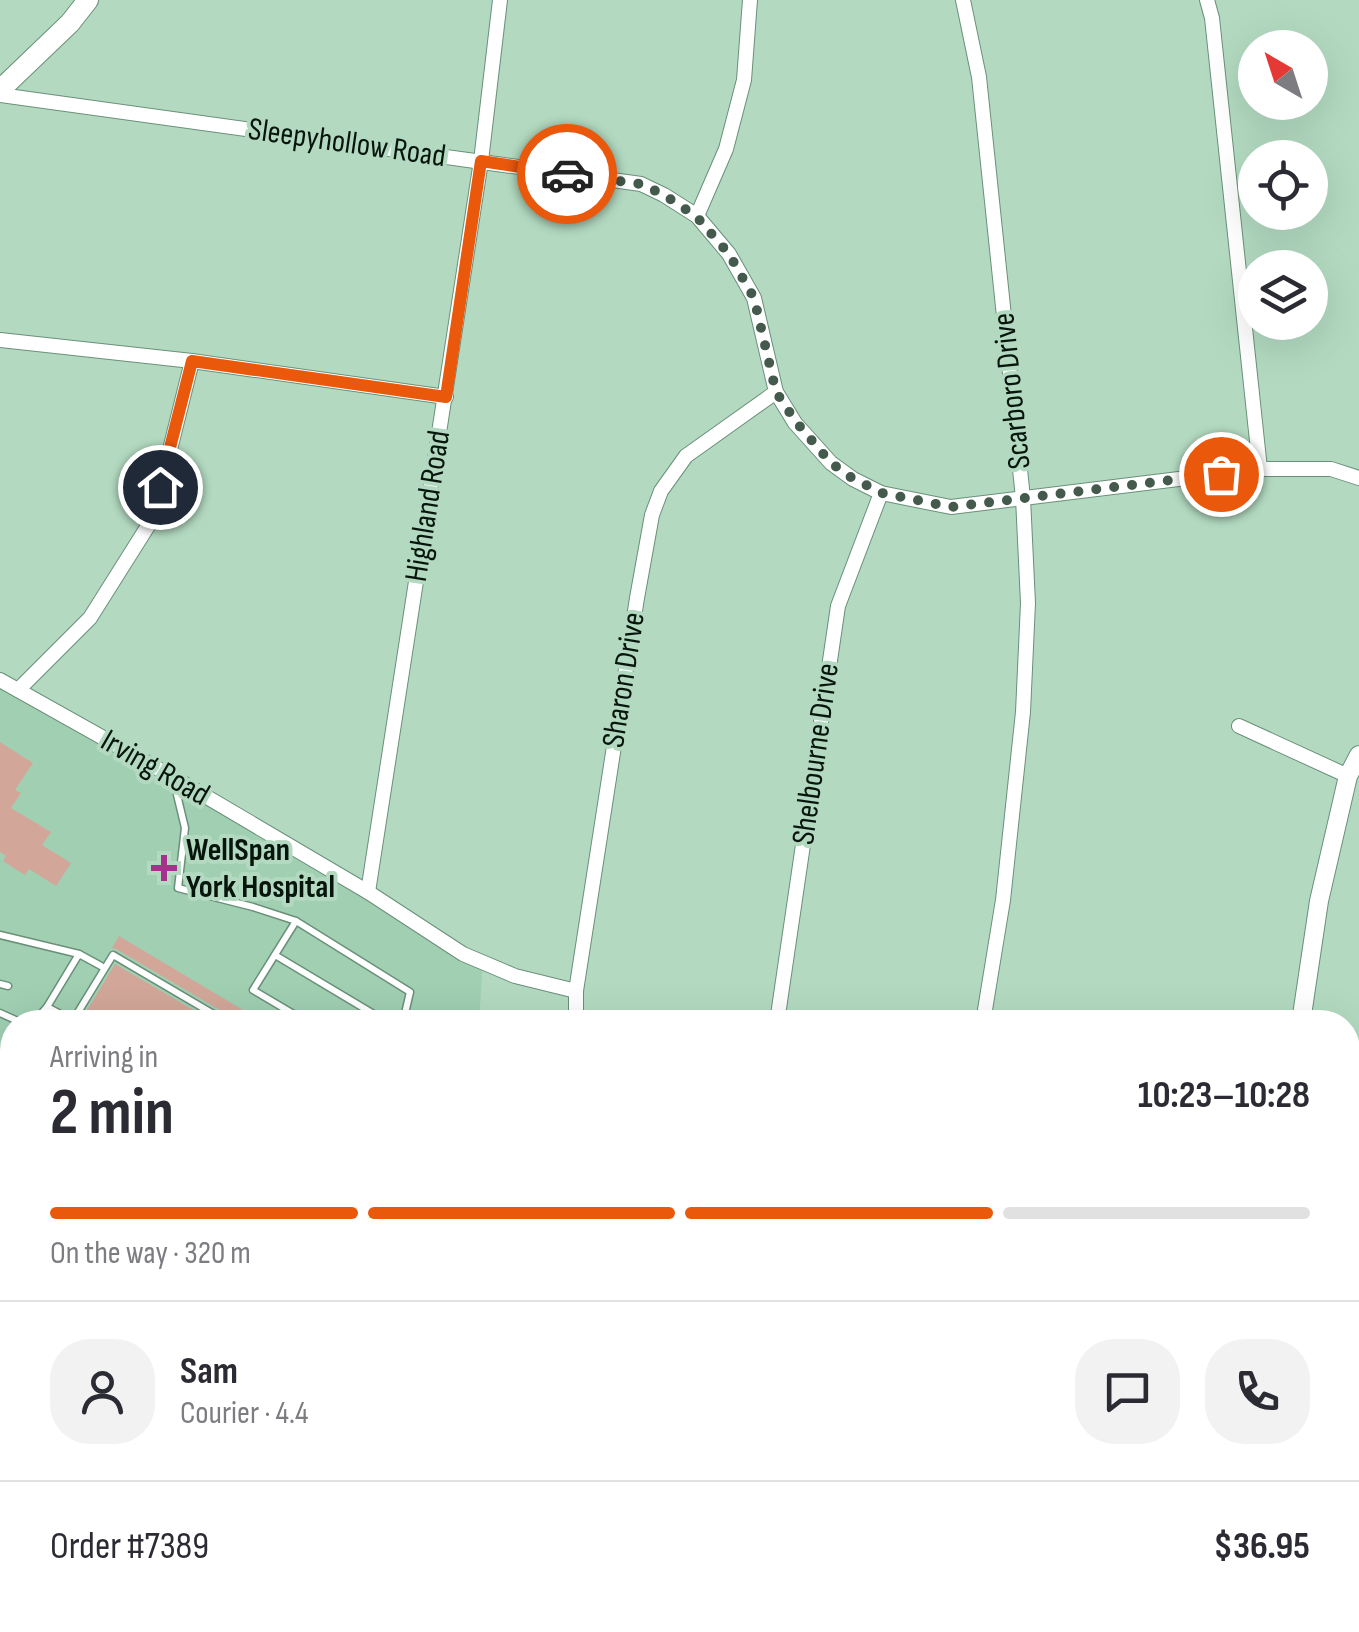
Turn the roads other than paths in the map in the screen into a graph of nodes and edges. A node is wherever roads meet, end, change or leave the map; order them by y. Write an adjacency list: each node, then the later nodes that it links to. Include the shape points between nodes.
1 (88, 0): 6 (main road)
2 (500, 0): 7 (street, Highland Road)
3 (750, 0): 8 (street, via 744,80 726,149)
4 (963, 0): 16 (street, Scarboro Drive, via 978,76)
5 (1208, 0): 13 (street)
6 (0, 92): 7 (street, Sleepyhollow Road)
7 (481, 161): 8 (street, Sleepyhollow Road, via 641,184); 12 (street, Highland Road)
8 (696, 216): 11 (street, Sleepyhollow Road, via 754,298)
9 (0, 340): 10 (street)
10 (192, 361): 12 (street); 18 (street, via 152,518 90,618)
11 (776, 392): 15 (street, Sleepyhollow Road, via 831,463); 29 (street, Sharon Drive, via 686,456 652,516)
12 (446, 397): 23 (street, Highland Road)
13 (1260, 469): 14 (street, Sleepyhollow Road, via 1331,470); 16 (street, Sleepyhollow Road)
14 (1359, 478)
15 (882, 493): 16 (street, Sleepyhollow Road, via 951,507); 39 (street, Shelbourne Drive, via 838,606)
16 (1023, 498): 40 (street, Scarboro Drive, via 1023,712)
17 (0, 680): 18 (street, Irving Road)
18 (18, 690): 22 (street, Irving Road)
19 (1240, 726): 21 (street)
20 (1359, 755): 21 (street)
21 (1348, 776): 41 (street, via 1318,901)
22 (173, 777): 23 (street, Irving Road); 24 (lane, via 184,828 178,888)
23 (368, 892): 29 (street, Irving Road, via 463,954)
24 (296, 921): 27 (lane); 37 (lane, via 410,992)
25 (0, 935): 26 (lane)
26 (79, 954): 28 (lane); 30 (lane)
27 (274, 955): 35 (lane, via 253,990); 36 (lane)
28 (101, 966)
29 (576, 992): 38 (street, Sharon Drive)
30 (46, 1007): 31 (lane); 32 (lane)
31 (44, 1010)
32 (52, 1010)
33 (80, 1010): 34 (lane, via 114,955)
34 (207, 1010)
35 (287, 1010)
36 (367, 1010)
37 (406, 1010)
38 (576, 1010)
39 (779, 1010)
40 (984, 1010)
41 (1302, 1010)

